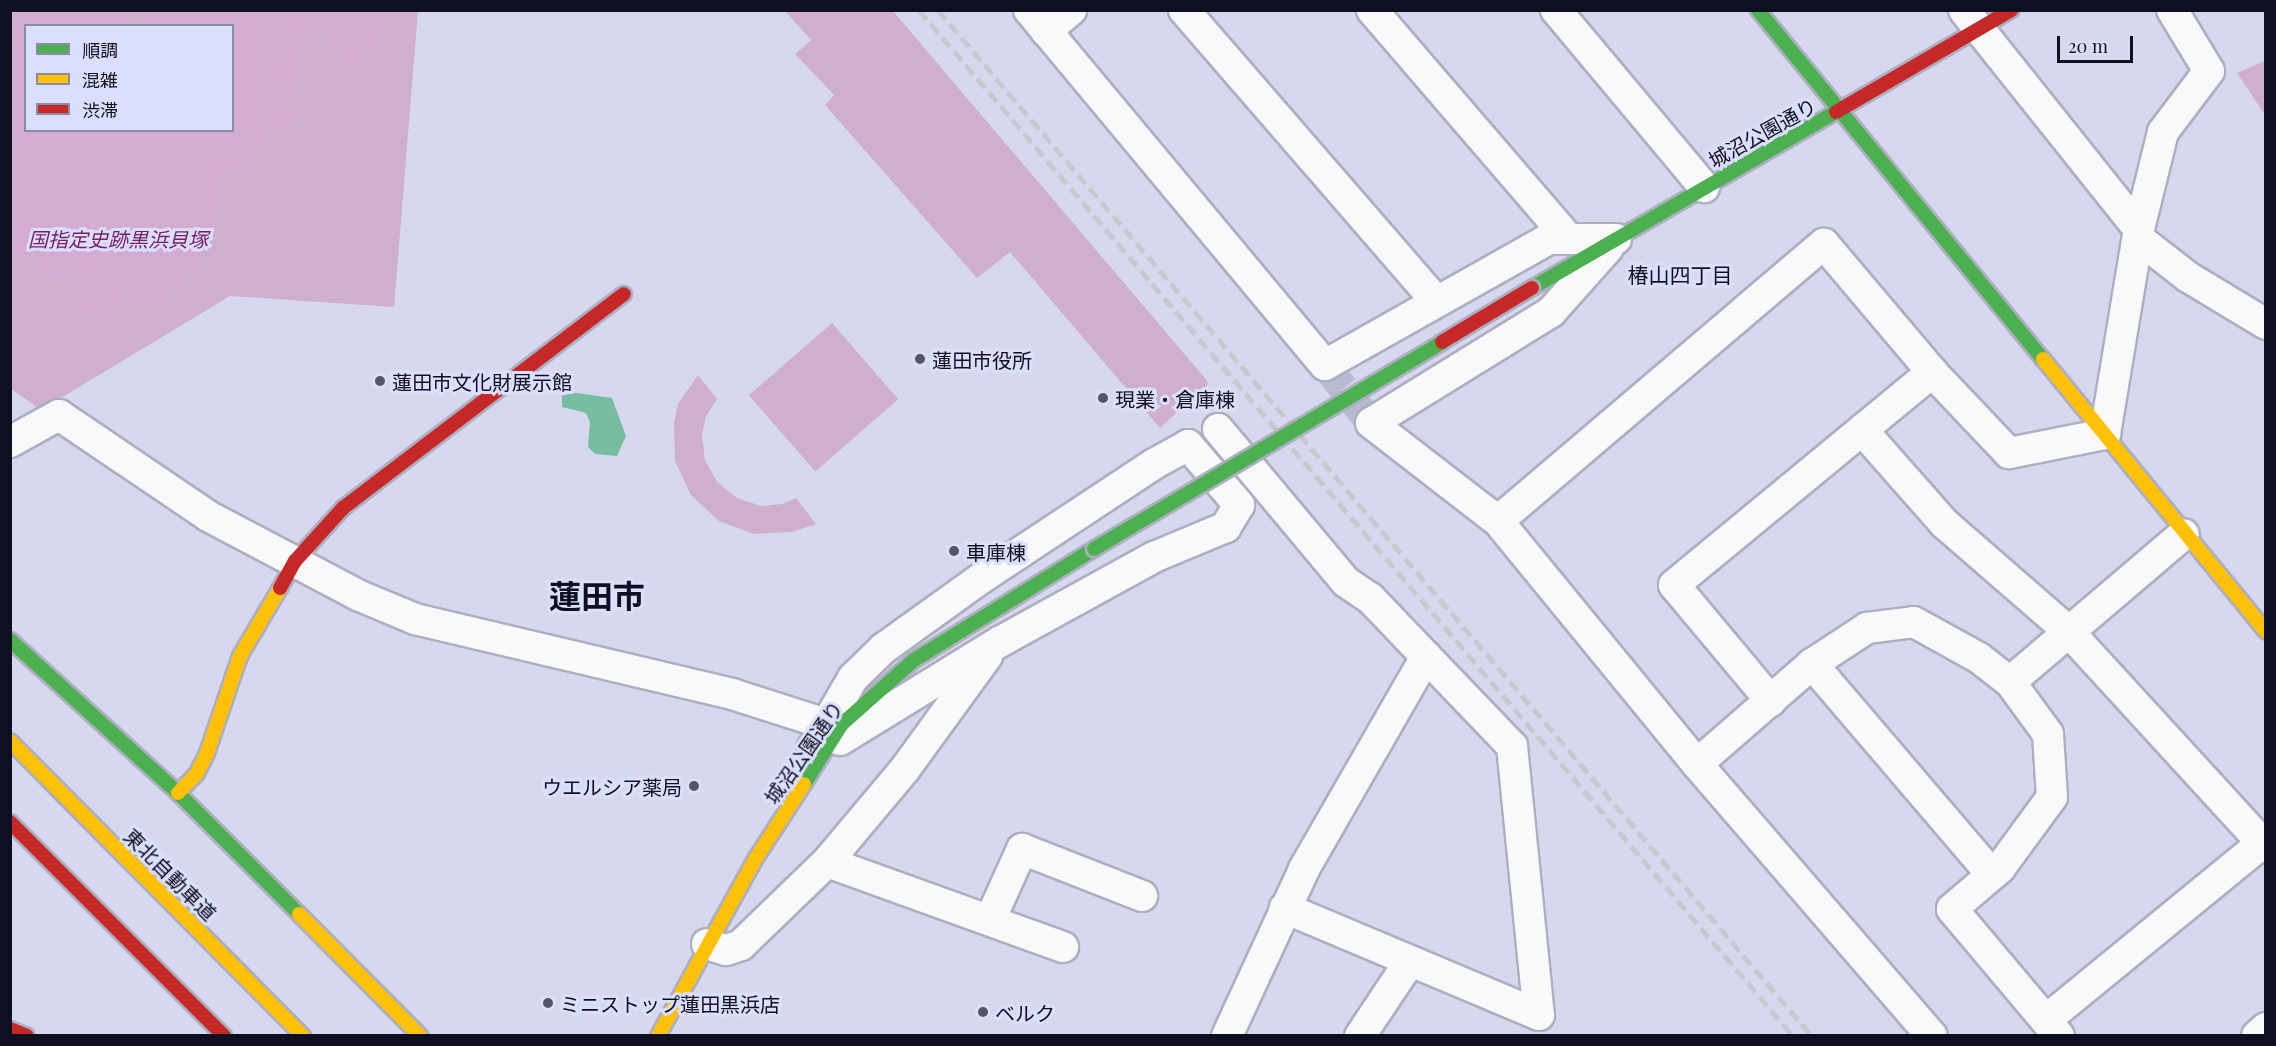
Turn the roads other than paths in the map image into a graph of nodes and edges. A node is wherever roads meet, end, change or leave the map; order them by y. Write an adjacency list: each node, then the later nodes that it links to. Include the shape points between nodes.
1 (1071, 10): 9 (street)
2 (1184, 10): 16 (street)
3 (1372, 10): 13 (street)
4 (1556, 10): 11 (street)
5 (1758, 10): 10 (main road)
6 (2012, 10): 8 (main road, 城沼公園通り)
7 (2172, 10): 12 (street, via 2209,71 2163,132)
8 (1972, 20): 10 (main road, 城沼公園通り); 12 (street)
9 (1038, 21): 16 (street, via 1325,365)
10 (1841, 110): 11 (main road, 城沼公園通り); 21 (main road)
11 (1704, 187): 14 (main road, 城沼公園通り)
12 (2139, 234): 17 (street, via 2188,277); 21 (street)
13 (1569, 239): 14 (street); 16 (street, via 1549,239)
14 (1616, 239): 23 (street, via 1551,312 1371,423); 36 (main road, 城沼公園通り, bridge, via 914,660 870,695)
15 (624, 294): 25 (main road, via 343,508)
16 (1436, 301)
17 (2265, 324)
18 (1932, 372): 20 (street); 21 (street, via 2009,453); 23 (street, via 1824,244)
19 (1218, 429): 30 (street, via 1346,582 1370,598)
20 (1862, 430): 26 (street, via 1945,524); 33 (street, via 1674,585)
21 (2105, 434): 24 (main road)
22 (10, 442): 25 (street, via 59,415 208,516)
23 (1498, 521): 37 (street)
24 (2184, 534): 26 (street); 27 (main road)
25 (295, 561): 34 (street, via 360,597 415,619 732,694); 38 (main road, via 240,656 197,773)
26 (2068, 631): 32 (street); 41 (street)
27 (2265, 631)
28 (10, 640): 38 (main road)
29 (1001, 640): 34 (street, via 1155,557 1226,527 1239,505 1188,445 1119,486 884,648 853,678); 36 (street, via 874,716); 42 (street, via 905,769)
30 (1426, 657): 45 (street, via 1304,869); 50 (street, via 1512,746)
31 (1812, 664): 32 (street, via 1867,628 1914,622 1979,658); 33 (street); 43 (street)
32 (2010, 682): 43 (street, via 2048,734 2052,797)
33 (1771, 701): 37 (street)
34 (823, 723): 39 (street)
35 (10, 741): 56 (main road, 東北自動車道)
36 (820, 754): 39 (main road, 城沼公園通り)
37 (1697, 764): 61 (street)
38 (178, 793): 57 (main road)
39 (783, 812): 47 (main road, 城沼公園通り)
40 (10, 822): 55 (main road)
41 (2264, 843): 51 (street)
42 (827, 862): 46 (street); 47 (street, via 741,945 726,950)
43 (1992, 875): 51 (street, via 1952,909)
44 (1142, 896): 46 (street, via 1022,849)
45 (1286, 908): 49 (street); 59 (street)
46 (990, 920): 48 (street)
47 (707, 944): 58 (main road, 城沼公園通り)
48 (1063, 947)
49 (1410, 961): 50 (street); 60 (street)
50 (1540, 1025)
51 (2053, 1028)
52 (2265, 1028): 62 (street)
53 (10, 1029): 54 (main road)
54 (27, 1035)
55 (224, 1035)
56 (303, 1035)
57 (420, 1035)
58 (658, 1035)
59 (1227, 1035)
60 (1360, 1035)
61 (1932, 1035)
62 (2257, 1035)

